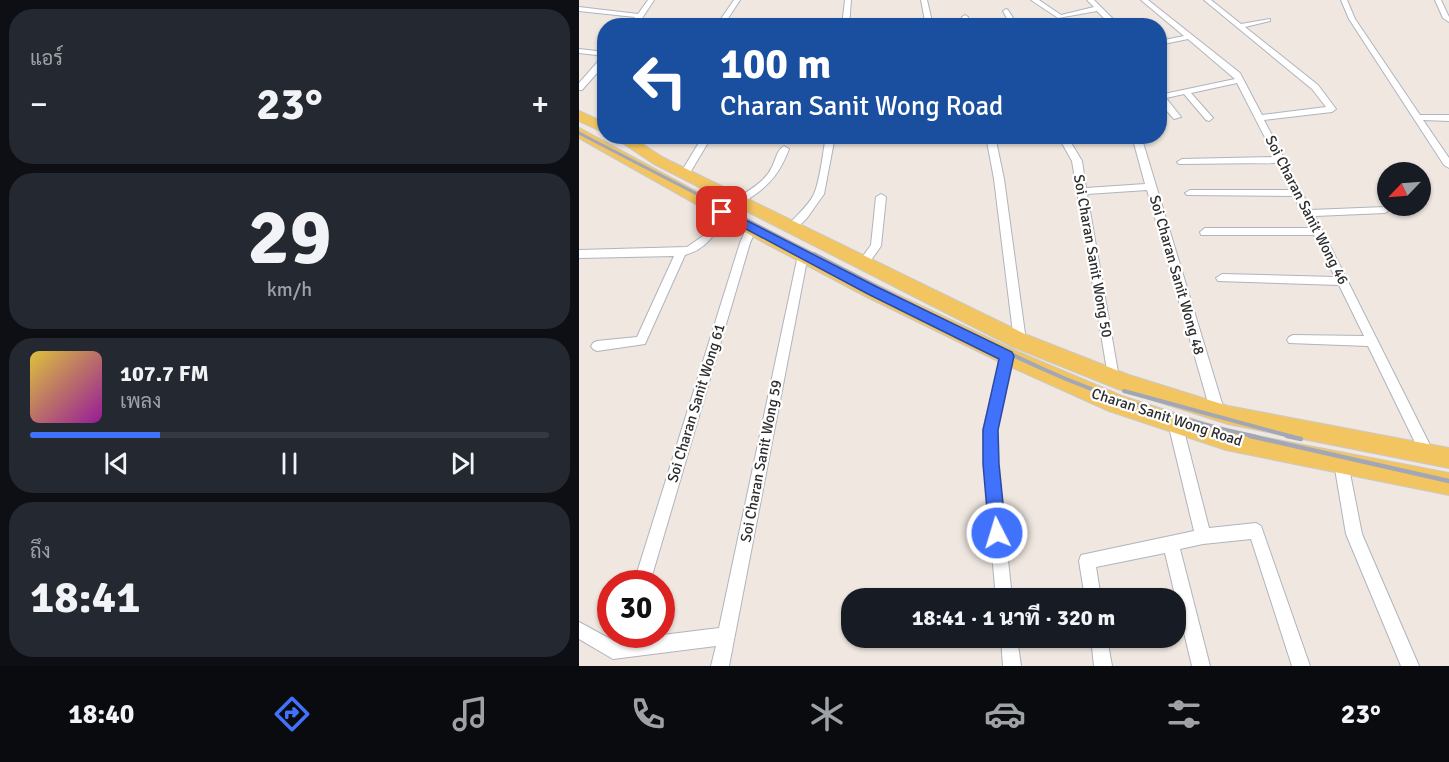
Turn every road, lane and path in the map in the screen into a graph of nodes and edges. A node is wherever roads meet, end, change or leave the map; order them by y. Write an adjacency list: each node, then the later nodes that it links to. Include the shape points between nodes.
1 (651, 0): 14 (street)
2 (737, 0): 16 (street)
3 (848, 0): 17 (street)
4 (924, 0): 18 (street)
5 (1034, 0): 15 (street)
6 (1090, 0): 11 (street)
7 (1144, 0): 21 (street, Soi Charan Sanit Wong 46)
8 (1207, 0): 25 (street)
9 (1344, 0): 40 (street, via 1352,19)
10 (1438, 0): 24 (street)
11 (1100, 8): 15 (street); 20 (street)
12 (579, 9): 14 (street)
13 (1006, 11): 19 (street)
14 (641, 16)
15 (1060, 17)
16 (725, 18)
17 (846, 18)
18 (928, 18)
19 (1010, 18)
20 (1109, 18)
21 (1166, 18)
22 (1167, 18): 26 (street, Soi Charan Sanit Wong 46)
23 (1268, 20): 25 (street)
24 (1449, 20)
25 (1239, 26): 42 (street, via 1315,87 1332,109)
26 (1190, 37): 27 (street); 33 (street, Soi Charan Sanit Wong 46)
27 (1167, 41)
28 (579, 51): 29 (street)
29 (597, 53)
30 (597, 68): 32 (street)
31 (579, 74): 32 (street)
32 (590, 75): 34 (street)
33 (1240, 80): 35 (street); 42 (street, Soi Charan Sanit Wong 46)
34 (579, 88)
35 (1185, 91): 36 (street); 41 (street)
36 (1167, 95)
37 (1167, 105): 39 (street)
38 (579, 116): 45 (main road)
39 (1177, 117)
40 (1417, 117): 43 (street); 62 (street)
41 (1209, 118)
42 (1259, 118): 59 (street, Soi Charan Sanit Wong 46)
43 (1449, 118)
44 (579, 125): 47 (main road, Charan Sanit Wong Road)
45 (597, 125)
46 (579, 132): 49 (main road, Charan Sanit Wong Road)
47 (597, 134)
48 (579, 140): 61 (main road, Charan Sanit Wong Road)
49 (597, 140)
50 (606, 144): 61 (main road, Charan Sanit Wong Road)
51 (615, 144): 61 (main road, Charan Sanit Wong Road)
52 (628, 144): 61 (main road, Charan Sanit Wong Road)
53 (703, 144): 63 (street)
54 (829, 144): 72 (street, via 819,194)
55 (992, 144): 85 (street, via 999,179)
56 (1067, 144): 65 (street, Soi Charan Sanit Wong 50, via 1077,161)
57 (1138, 144): 64 (street, Soi Charan Sanit Wong 48)
58 (785, 149): 69 (street, via 771,178)
59 (1281, 160): 60 (street); 67 (street, Soi Charan Sanit Wong 46)
60 (1182, 162)
61 (652, 165): 63 (main road, Charan Sanit Wong Road); 69 (main road, Charan Sanit Wong Road)
62 (1449, 165)
63 (685, 174): 69 (main road, Charan Sanit Wong Road)
64 (1152, 188): 65 (street); 88 (street, Soi Charan Sanit Wong 48)
65 (1082, 191): 86 (street, Soi Charan Sanit Wong 50)
66 (1190, 193): 67 (street)
67 (1298, 193): 71 (street, Soi Charan Sanit Wong 46)
68 (881, 197): 79 (street, via 876,246)
69 (730, 207): 72 (main road, Charan Sanit Wong Road); 73 (main road, Charan Sanit Wong Road); 76 (street, via 707,240)
70 (1377, 210): 71 (street)
71 (1308, 213): 75 (street, Soi Charan Sanit Wong 46)
72 (791, 228): 79 (main road, Charan Sanit Wong Road)
73 (751, 229): 78 (main road, Charan Sanit Wong Road); 96 (street, Soi Charan Sanit Wong 61)
74 (1205, 231): 75 (street)
75 (1317, 231): 81 (street, Soi Charan Sanit Wong 46)
76 (681, 252): 77 (street); 84 (street, via 641,341)
77 (579, 255)
78 (803, 255): 85 (main road, Charan Sanit Wong Road); 100 (street, Soi Charan Sanit Wong 59)
79 (863, 263): 85 (main road, Charan Sanit Wong Road)
80 (1222, 278): 81 (street)
81 (1343, 281): 83 (street, Soi Charan Sanit Wong 46)
82 (1293, 340): 83 (street)
83 (1372, 340): 90 (street, Soi Charan Sanit Wong 46)
84 (597, 346)
85 (1013, 349): 86 (main road, Charan Sanit Wong Road); 87 (main road, Charan Sanit Wong Road); 97 (street, via 990,430)
86 (1104, 374): 87 (main road); 88 (main road, Charan Sanit Wong Road)
87 (1086, 391): 89 (main road, Charan Sanit Wong Road)
88 (1218, 413): 90 (main road, Charan Sanit Wong Road)
89 (1175, 423): 92 (main road, Charan Sanit Wong Road, via 1226,440); 94 (street)
90 (1427, 453): 91 (main road, Charan Sanit Wong Road)
91 (1449, 458)
92 (1341, 463): 93 (main road, Charan Sanit Wong Road); 108 (street, via 1354,534)
93 (1446, 488)
94 (1203, 536): 95 (street); 107 (street, via 1256,531)
95 (1171, 544): 98 (street, via 1087,561); 106 (street)
96 (646, 570)
97 (1003, 588)
98 (1091, 588)
99 (579, 630): 100 (street, via 613,650)
100 (726, 636): 103 (street, Soi Charan Sanit Wong 59)
101 (1009, 648): 104 (street)
102 (1100, 648): 105 (street)
103 (720, 666)
104 (1012, 666)
105 (1103, 666)
106 (1201, 666)
107 (1301, 666)
108 (1410, 666)

